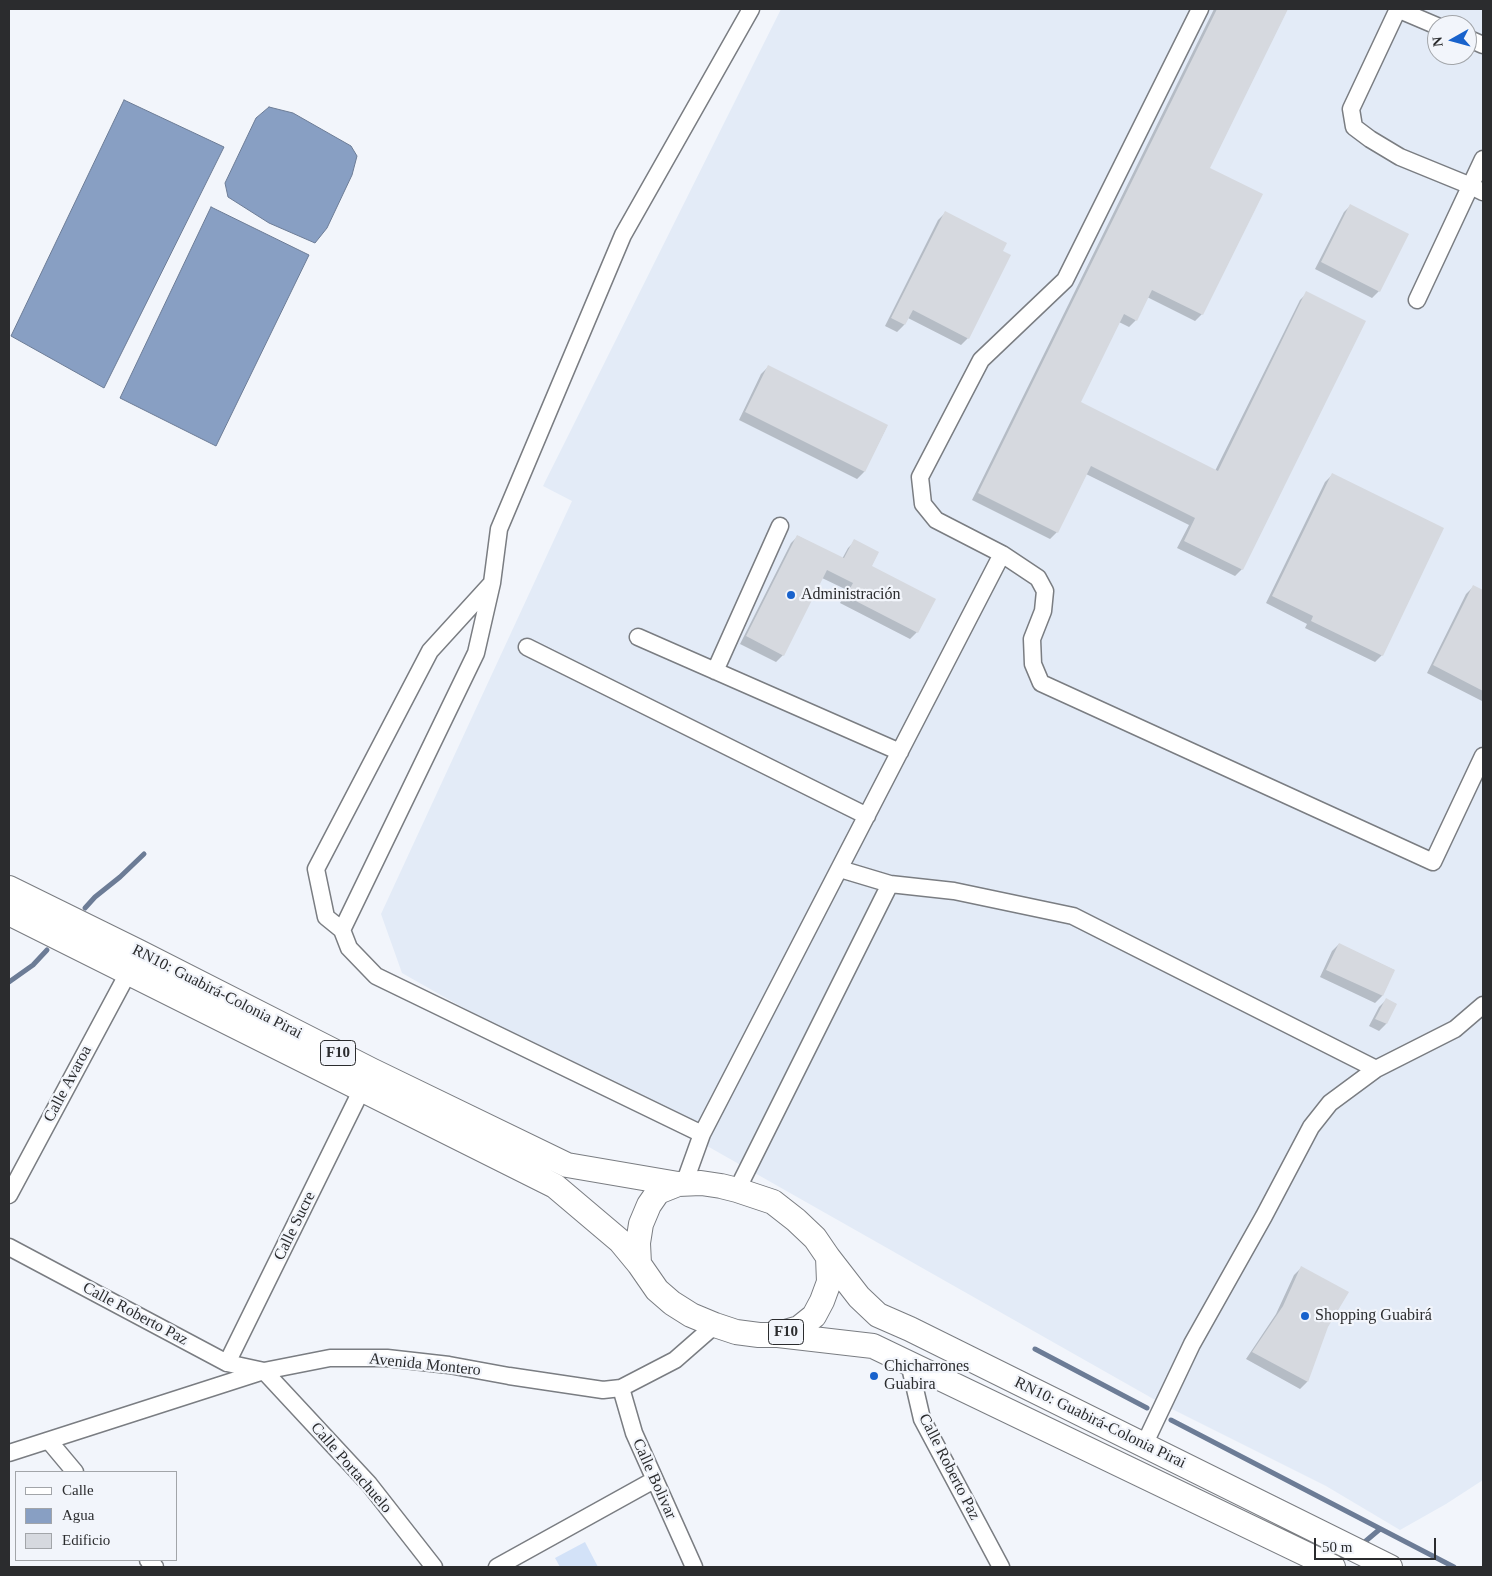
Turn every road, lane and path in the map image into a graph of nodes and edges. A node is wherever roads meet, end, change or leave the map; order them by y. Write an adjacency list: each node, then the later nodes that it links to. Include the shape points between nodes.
1 (751, 9): 10 (street, via 623,235 499,529)
2 (1200, 9): 9 (street, via 1065,280 981,360 920,477 923,504 936,520)
3 (1398, 9): 4 (street); 6 (street, via 1351,109 1354,127 1400,157)
4 (1427, 22)
5 (1483, 160): 6 (street)
6 (1477, 189): 7 (street)
7 (1417, 300)
8 (780, 526): 13 (street)
9 (1002, 554): 14 (street); 15 (street, via 1038,578 1045,591 1043,611 1032,639 1033,664 1041,683 1433,862)
10 (492, 583): 21 (street, via 476,653); 21 (street, via 430,651 316,869 326,917)
11 (638, 637): 13 (street)
12 (527, 647): 16 (street)
13 (715, 671): 14 (street)
14 (900, 752): 16 (street)
15 (1483, 756)
16 (867, 816): 17 (street)
17 (840, 869): 18 (street); 26 (street)
18 (890, 884): 24 (street, via 954,890 1073,916); 28 (street)
19 (9, 888): 27 (highway, RN10: Guabirá-Colonia Pirai / F10, via 567,1165)
20 (9, 913): 22 (highway, RN10: Guabirá-Colonia Pirai / F10)
21 (342, 930): 26 (street, via 349,948 376,976)
22 (128, 973): 25 (highway, RN10: Guabirá-Colonia Pirai / F10); 29 (street, Calle Avaroa)
23 (1483, 1005): 24 (street, via 1455,1029)
24 (1376, 1069): 40 (street, via 1330,1103 1311,1127 1192,1344)
25 (362, 1089): 32 (highway, RN10: Guabirá-Colonia Pirai / F10, via 555,1186 620,1241); 35 (street, Calle Sucre)
26 (702, 1134): 27 (street)
27 (681, 1184): 28 (highway, F10, via 701,1183); 32 (highway, F10, via 658,1192 649,1205 641,1224)
28 (737, 1190): 31 (highway, F10, via 773,1202 815,1238)
29 (9, 1195)
30 (9, 1247): 35 (street, Calle Roberto Paz)
31 (828, 1256): 34 (highway, F10, via 829,1282 814,1316 799,1328); 40 (highway, RN10: Guabirá-Colonia Pirai / F10, via 859,1297 878,1315)
32 (639, 1264): 33 (highway, F10, via 657,1290 672,1303)
33 (715, 1325): 34 (highway, F10, via 736,1332); 38 (street, Avenida Montero, via 675,1360)
34 (775, 1335): 36 (highway, RN10: Guabirá-Colonia Pirai / F10, via 873,1346)
35 (227, 1363): 37 (street, Calle Roberto Paz)
36 (909, 1363): 47 (street, Calle Roberto Paz, via 922,1419); 48 (highway, RN10: Guabirá-Colonia Pirai / F10)
37 (264, 1371): 38 (street, Avenida Montero, via 330,1358 386,1358 603,1390); 39 (street, Avenida Montero); 44 (street, Calle Portachuelo, via 369,1484)
38 (621, 1388): 43 (street, Calle Bolivar, via 634,1433)
39 (49, 1441): 41 (street, Avenida Montero); 42 (street)
40 (1144, 1445): 49 (highway, RN10: Guabirá-Colonia Pirai / F10)
41 (9, 1453)
42 (74, 1471)
43 (654, 1480): 45 (street); 46 (street, Calle Bolivar)
44 (434, 1567)
45 (497, 1567)
46 (694, 1567)
47 (1000, 1567)
48 (1333, 1567)
49 (1390, 1567)

